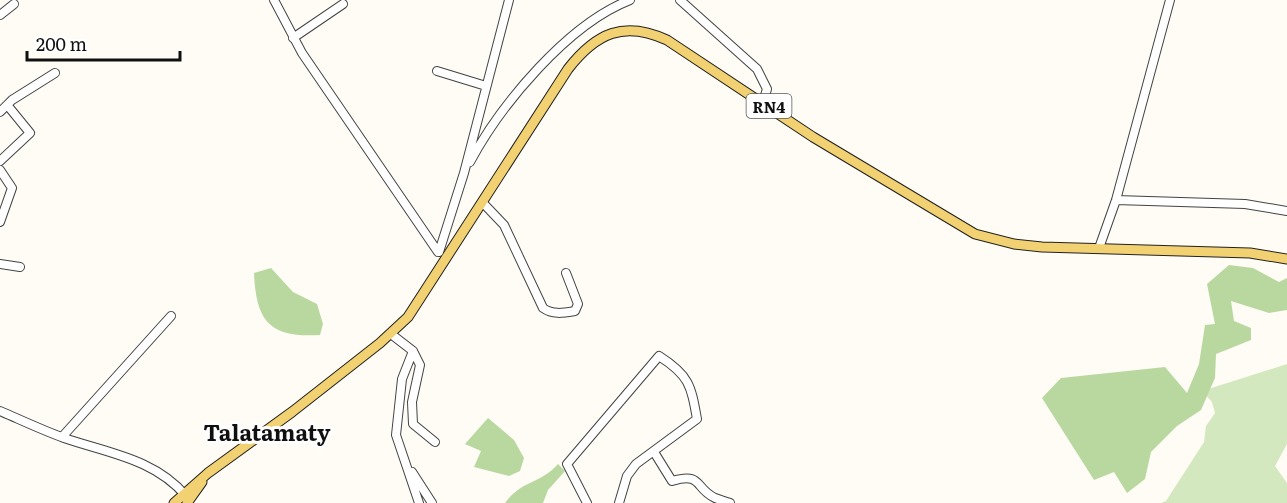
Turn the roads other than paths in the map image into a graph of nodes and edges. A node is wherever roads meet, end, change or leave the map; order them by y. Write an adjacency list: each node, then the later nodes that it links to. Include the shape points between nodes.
1 (274, 0): 9 (street)
2 (510, 0): 12 (street)
3 (630, 0): 18 (street, via 607,9 546,60 487,130)
4 (680, 0): 13 (street, via 757,69 767,89)
5 (1170, 0): 19 (street)
6 (14, 4): 8 (street)
7 (343, 4): 9 (street)
8 (0, 15)
9 (293, 38): 24 (street)
10 (437, 71): 12 (street)
11 (55, 73): 14 (street)
12 (486, 86): 18 (street)
13 (763, 102): 20 (main road, RN4, via 667,40 640,31 616,31 583,50); 23 (main road, RN4, via 975,234 1014,244)
14 (8, 106): 15 (street); 16 (street, via 30,133)
15 (0, 112)
16 (0, 161)
17 (0, 170): 22 (street, via 12,188)
18 (464, 173): 24 (street)
19 (1116, 200): 21 (street, via 1245,204); 23 (street)
20 (483, 203): 27 (main road, RN4); 29 (street, via 504,225 548,312 575,311 578,304)
21 (1287, 211)
22 (0, 222)
23 (1100, 248): 25 (main road, RN4, via 1250,253)
24 (438, 252): 27 (street)
25 (1287, 259)
26 (0, 264): 28 (street)
27 (444, 265): 31 (main road, RN4, via 408,317)
28 (20, 267)
29 (566, 273)
30 (171, 316): 34 (street)
31 (391, 334): 32 (street); 38 (main road, via 208,473)
32 (413, 351): 35 (street, via 420,365 412,402 414,424); 37 (street, via 402,379 396,435)
33 (0, 411): 34 (street)
34 (62, 437): 38 (street, via 150,466 168,478)
35 (435, 442)
36 (654, 452): 42 (street, via 697,419 685,375 659,356 567,464); 43 (street, via 627,476); 44 (street, via 672,482 695,478 714,498)
37 (409, 469): 40 (street); 41 (street)
38 (187, 500): 39 (main road)
39 (174, 503)
40 (419, 503)
41 (432, 503)
42 (587, 503)
43 (619, 503)
44 (730, 503)

